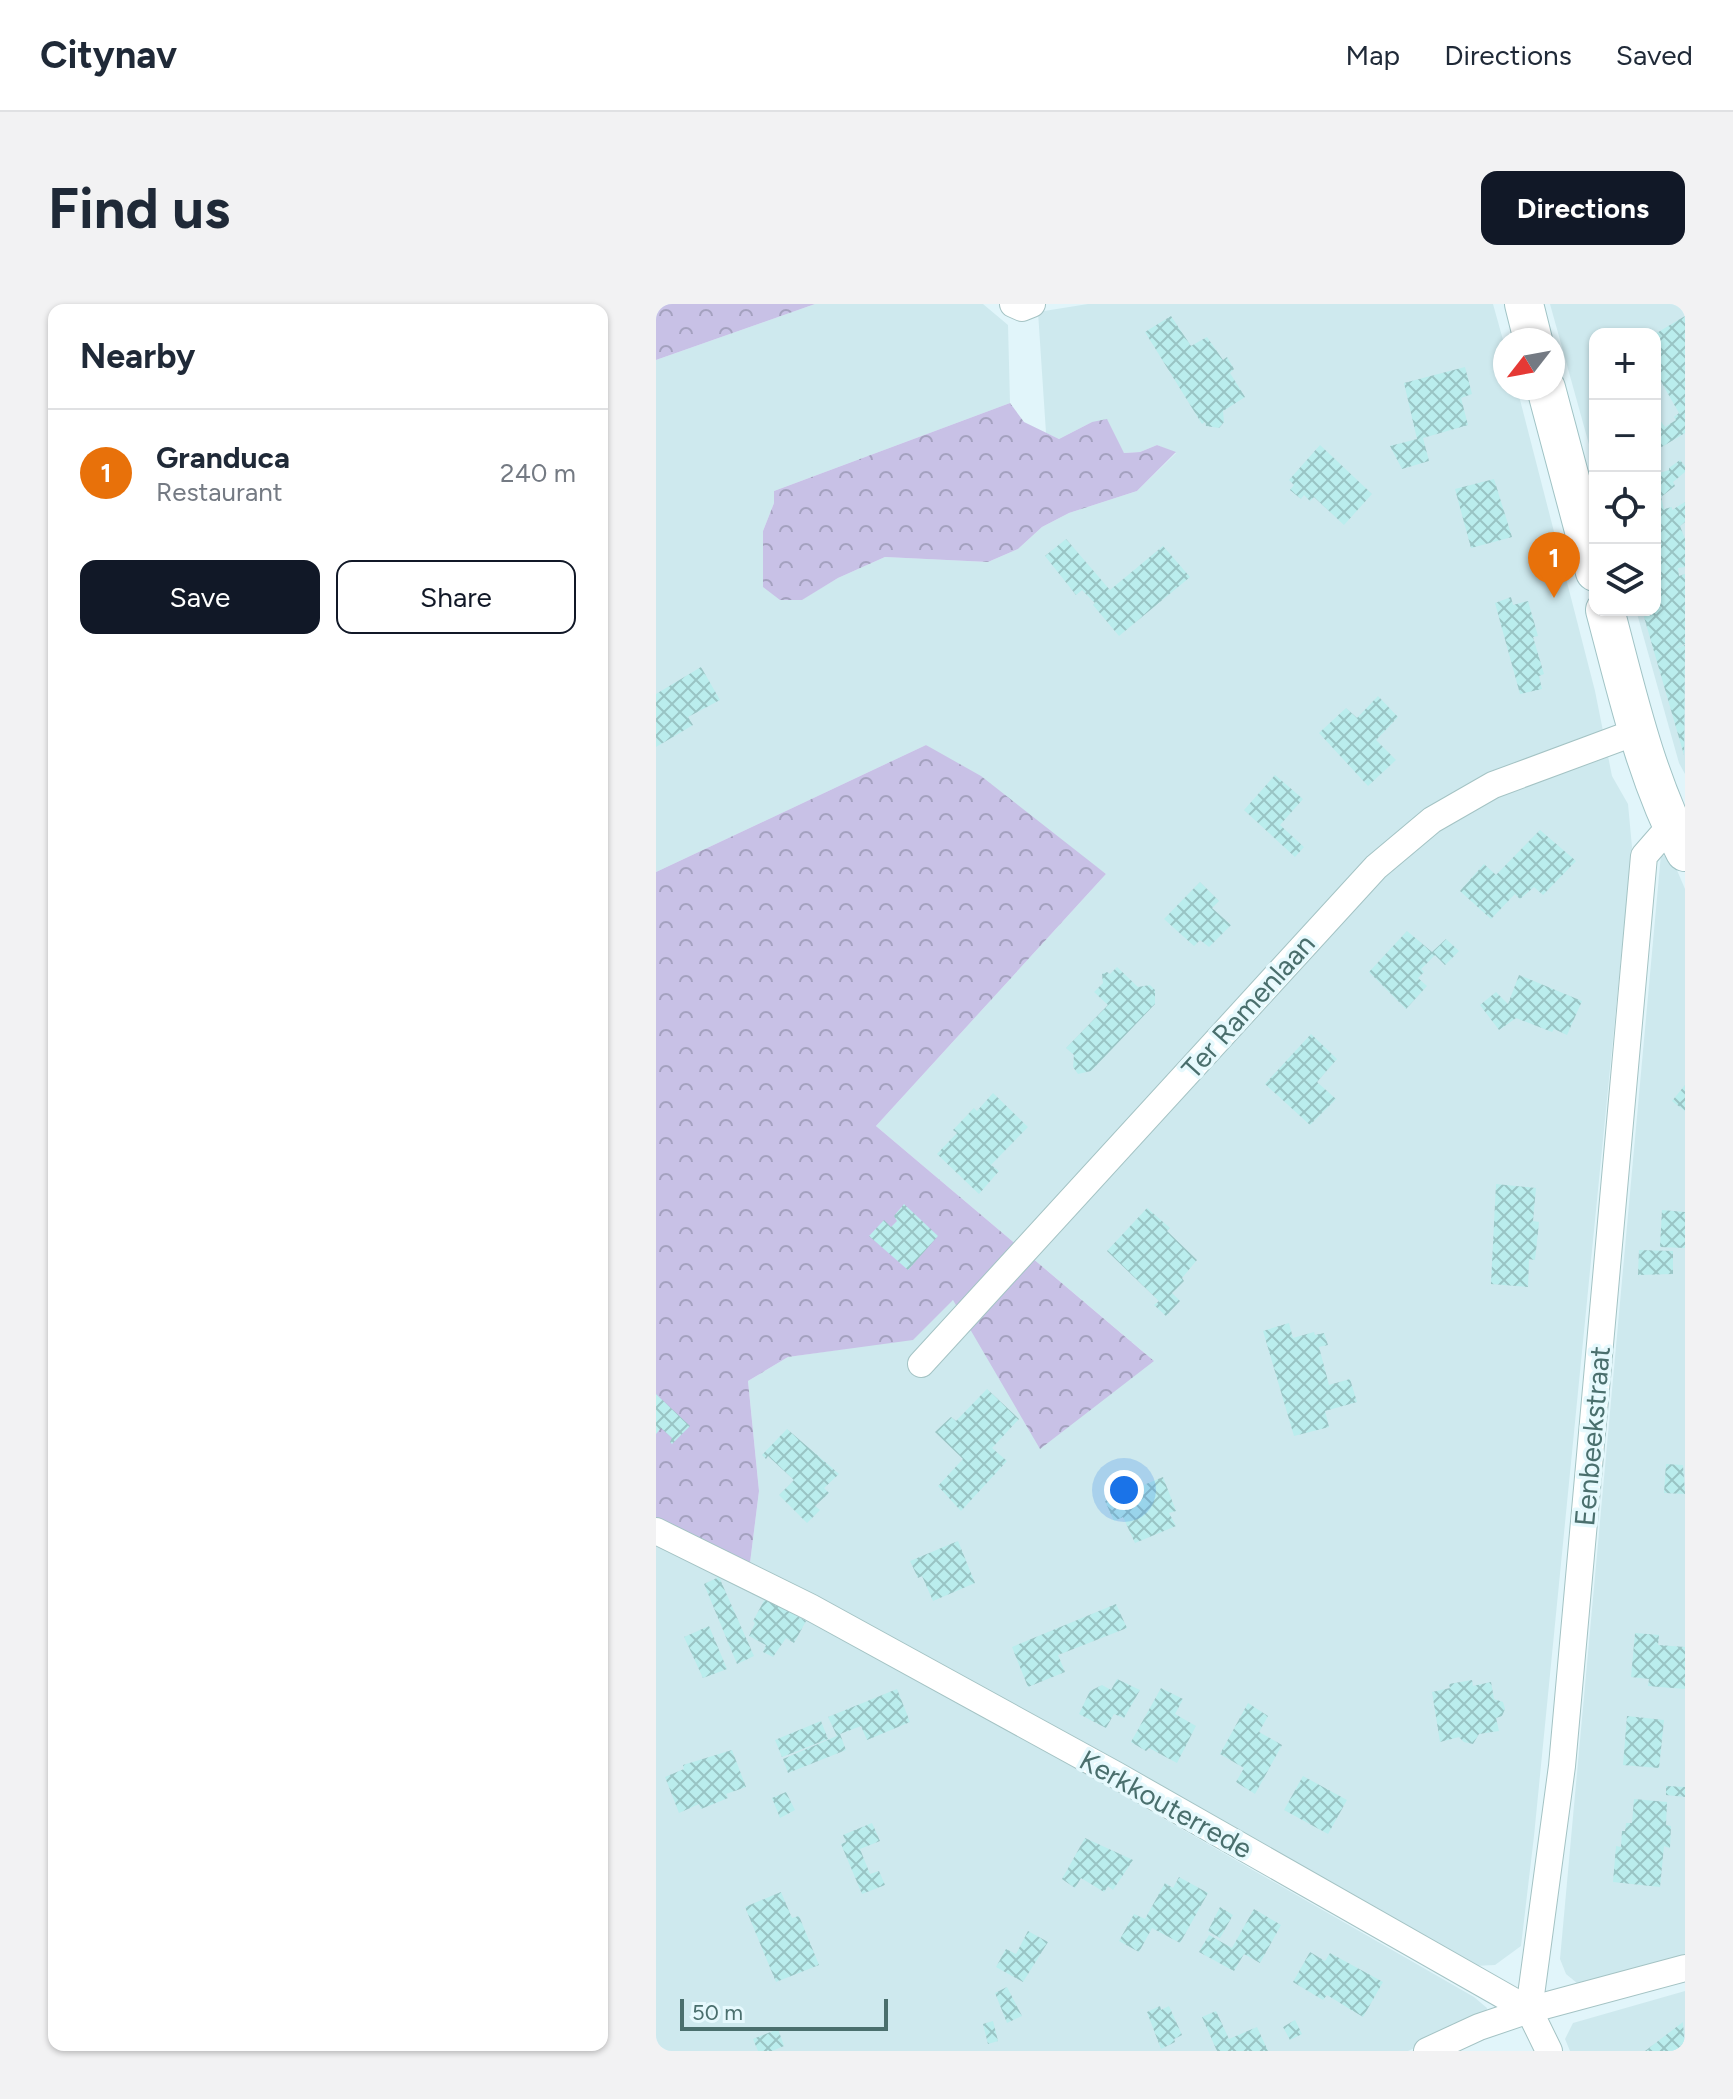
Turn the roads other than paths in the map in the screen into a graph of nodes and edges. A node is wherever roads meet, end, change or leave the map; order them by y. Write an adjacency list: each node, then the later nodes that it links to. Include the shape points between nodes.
1 (1013, 304): 2 (street)
2 (1032, 304)
3 (1524, 304): 4 (main road)
4 (1530, 328)
5 (1549, 400): 6 (main road)
6 (1589, 549)
7 (1607, 616): 8 (main road)
8 (1636, 732): 9 (main road); 10 (street, Ter Ramenlaan, via 1493,785 1432,820 1376,867)
9 (1678, 838): 13 (street, Eenbeekstraat, via 1644,856 1564,1750)
10 (921, 1364)
11 (656, 1531): 13 (street, Kerkkouterrede, via 810,1607)
12 (1685, 1968): 13 (street)
13 (1529, 2010): 14 (street); 15 (street)
14 (1427, 2051)
15 (1549, 2051)

